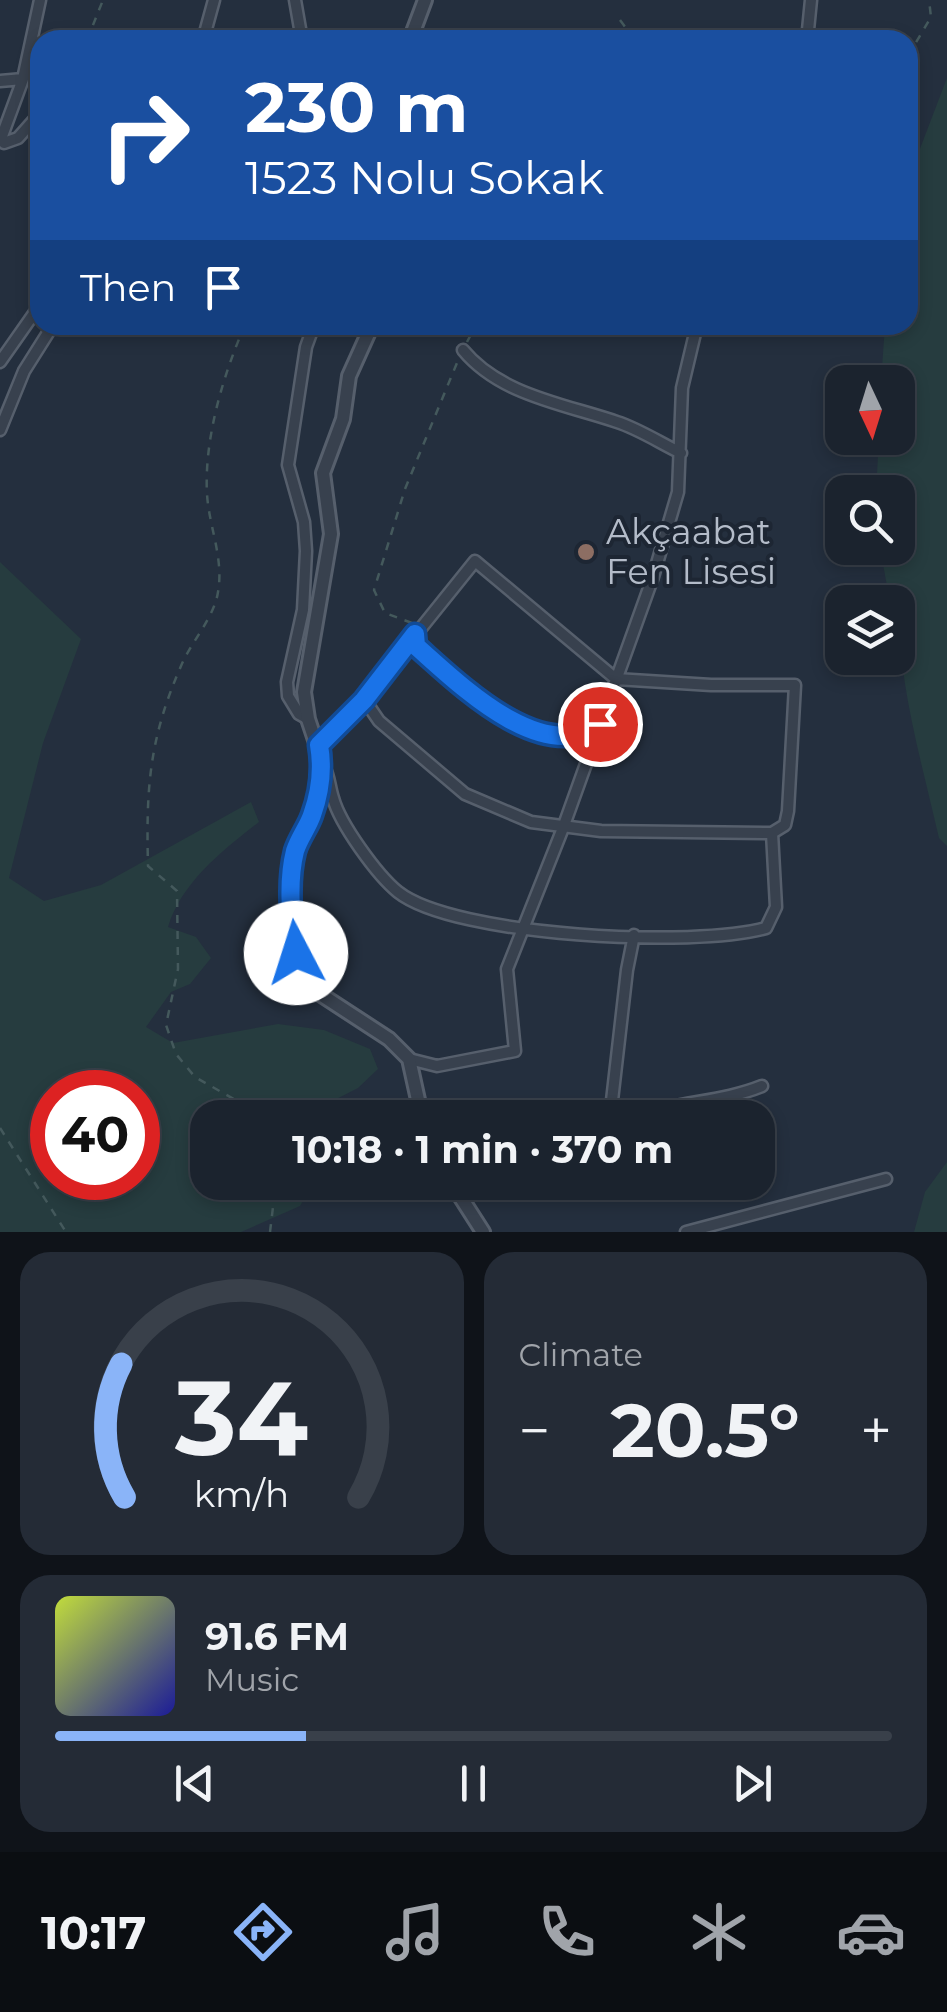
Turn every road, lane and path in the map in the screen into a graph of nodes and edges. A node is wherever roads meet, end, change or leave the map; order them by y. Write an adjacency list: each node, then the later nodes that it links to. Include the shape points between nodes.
1 (40, 0): 9 (street)
2 (103, 0): 10 (path)
3 (214, 0): 11 (street)
4 (295, 0): 12 (street)
5 (425, 0): 13 (street)
6 (810, 0): 15 (street)
7 (929, 0): 16 (path, via 932,17)
8 (620, 20): 14 (path)
9 (34, 30)
10 (90, 30)
11 (206, 30)
12 (300, 30)
13 (414, 30)
14 (628, 30)
15 (808, 30)
16 (918, 40)
17 (30, 46): 18 (street)
18 (23, 79): 19 (street); 20 (street, via 4,143)
19 (0, 80)
20 (30, 124)
21 (30, 319): 29 (street)
22 (47, 335): 30 (street)
23 (242, 335): 45 (path, via 207,468 220,571 216,600 183,662 148,769 148,866 177,891 178,969 166,1025 176,1054 196,1077)
24 (310, 335): 35 (street, via 288,466 306,552 288,696)
25 (367, 335): 35 (street, via 325,460 331,534 304,692)
26 (471, 335): 28 (path)
27 (695, 335): 31 (street, via 682,388)
28 (463, 350): 31 (street, via 493,378 620,423); 32 (path, via 405,489 374,590 385,614 412,623)
29 (0, 362)
30 (0, 430)
31 (681, 453): 33 (street, via 678,492)
32 (415, 634): 33 (street, via 475,561); 34 (street); 36 (street, via 416,646 477,698 528,728 570,737)
33 (616, 679): 36 (street); 40 (street, via 795,685 788,811 785,825)
34 (364, 700): 37 (street); 39 (street, via 379,721 465,794)
35 (308, 719): 37 (street)
36 (600, 724): 39 (street)
37 (319, 745): 38 (street)
38 (322, 761): 41 (street, via 341,816 399,893 440,912); 43 (street, via 312,816 295,851 290,914 296,953 317,992)
39 (563, 828): 40 (street); 41 (street)
40 (772, 833): 42 (street, via 776,907 766,928 690,938)
41 (522, 930): 42 (street); 43 (street, via 507,970 515,1051 437,1066)
42 (634, 935): 47 (street)
43 (408, 1059): 46 (street)
44 (762, 1086): 48 (street)
45 (236, 1100)
46 (418, 1100)
47 (612, 1100)
48 (711, 1100)
49 (0, 1128): 53 (path)
50 (886, 1179): 56 (street)
51 (274, 1200): 54 (path)
52 (463, 1200): 55 (street)
53 (66, 1232)
54 (270, 1232)
55 (483, 1232)
56 (686, 1232)

